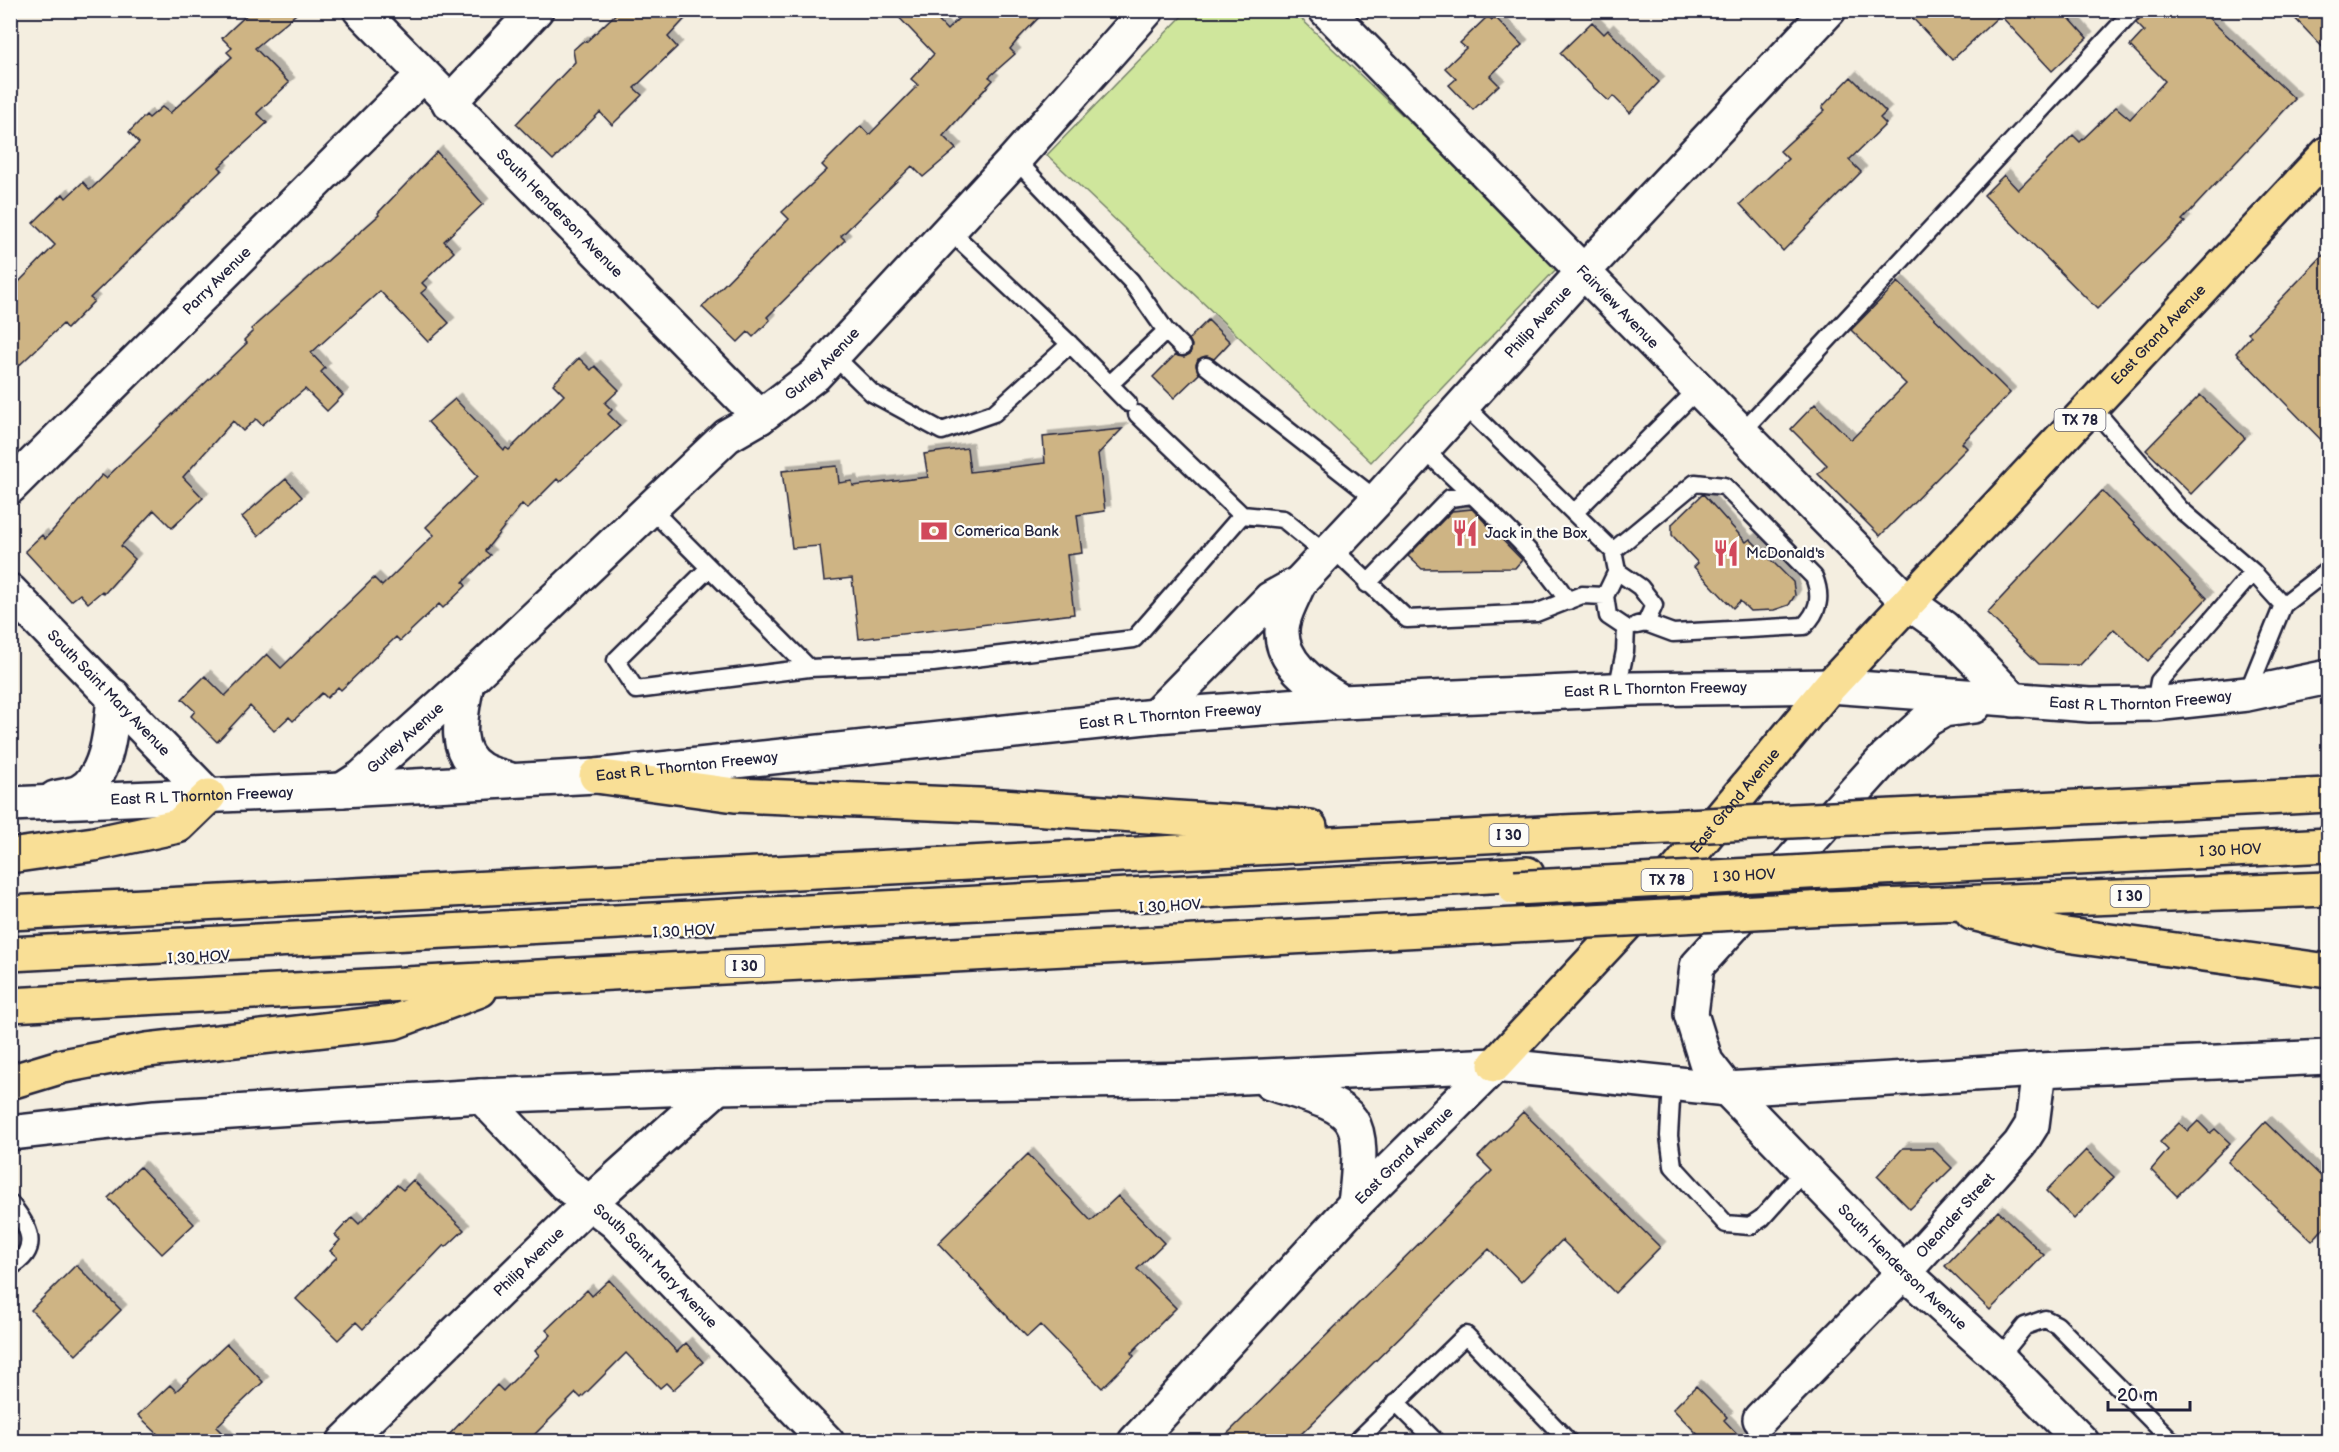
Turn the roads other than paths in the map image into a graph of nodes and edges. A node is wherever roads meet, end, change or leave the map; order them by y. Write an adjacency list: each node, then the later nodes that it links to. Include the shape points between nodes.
1 (360, 10): 7 (street, South Henderson Avenue)
2 (536, 10): 8 (street)
3 (1147, 10): 10 (street, Gurley Avenue)
4 (1326, 10): 12 (street, Fairview Avenue)
5 (1829, 10): 12 (street, Philip Avenue)
6 (2134, 10): 23 (lane)
7 (423, 75): 8 (street, South Henderson Avenue); 25 (street, Parry Avenue)
8 (449, 103): 22 (street, South Henderson Avenue)
9 (2328, 153): 21 (main road, East Grand Avenue / TX 78)
10 (1015, 159): 11 (street, Gurley Avenue); 13 (lane, via 1131,281)
11 (949, 230): 14 (lane); 16 (street, Gurley Avenue)
12 (1583, 272): 19 (street, Fairview Avenue); 20 (street, Philip Avenue)
13 (1166, 331): 15 (lane); 18 (lane)
14 (1070, 344): 16 (lane, via 994,413 942,431 872,393); 18 (lane)
15 (1182, 347)
16 (833, 355): 22 (street, Gurley Avenue, via 815,375)
17 (1206, 366): 27 (lane)
18 (1110, 384): 30 (lane)
19 (1698, 389): 23 (street, Fairview Avenue); 29 (lane)
20 (1464, 405): 24 (street, Philip Avenue); 29 (lane)
21 (2092, 407): 36 (lane, via 2180,509); 42 (main road, East Grand Avenue / TX 78)
22 (760, 417): 28 (street, Gurley Avenue, via 727,436)
23 (1741, 433): 42 (street, Fairview Avenue)
24 (1424, 448): 26 (lane); 27 (street, Philip Avenue)
25 (10, 487)
26 (1472, 495): 38 (lane, via 1450,498); 41 (lane, via 1552,578)
27 (1377, 500): 32 (street, Philip Avenue)
28 (650, 508): 33 (lane); 48 (street, Gurley Avenue)
29 (1574, 513): 31 (lane)
30 (1242, 515): 32 (lane, via 1283,519); 46 (lane, via 1134,639 933,663)
31 (1613, 550): 35 (lane); 44 (lane, via 1695,483 1724,486 1814,577 1819,589 1814,616 1804,626 1673,633)
32 (1329, 551): 37 (street, Philip Avenue); 38 (lane)
33 (709, 567): 46 (lane); 46 (lane, via 616,660 636,690)
34 (2328, 570): 43 (lane)
35 (1617, 571): 40 (lane); 44 (lane, via 1640,587 1654,605)
36 (2253, 572): 43 (lane); 55 (lane, via 2159,681)
37 (1299, 583): 54 (street, Philip Avenue, via 1283,622 1291,659 1313,685); 56 (street, Philip Avenue, via 1270,599)
38 (1367, 584): 41 (lane, via 1407,620 1536,613)
39 (10, 591): 52 (street, South Saint Mary Avenue)
40 (1605, 596): 41 (lane, via 1582,595); 45 (lane, via 1608,616)
41 (1568, 601)
42 (1909, 603): 49 (main road, East Grand Avenue / TX 78); 53 (street, Fairview Avenue, via 1944,628)
43 (2283, 605): 51 (lane)
44 (1646, 623): 45 (lane)
45 (1626, 628): 50 (lane)
46 (809, 668)
47 (2328, 677): 51 (street, East R L Thornton Freeway)
48 (467, 682): 58 (street, Gurley Avenue, via 460,731 464,754 481,769); 59 (street, Gurley Avenue, via 362,777)
49 (1830, 686): 50 (street, East R L Thornton Freeway); 53 (street, East R L Thornton Freeway); 78 (main road, East Grand Avenue / TX 78, via 1679,868)
50 (1617, 690): 54 (street, East R L Thornton Freeway)
51 (2247, 694): 55 (street, East R L Thornton Freeway)
52 (114, 696): 61 (street, South Saint Mary Avenue); 62 (street, via 111,729 97,775 80,791)
53 (2014, 700): 55 (street, East R L Thornton Freeway); 84 (street, South Henderson Avenue, via 1944,710 1928,719 1886,757 1697,966 1691,1014 1706,1062)
54 (1342, 702): 56 (street, East R L Thornton Freeway)
55 (2155, 704)
56 (1155, 716): 57 (street, East R L Thornton Freeway)
57 (596, 776): 58 (street, East R L Thornton Freeway); 64 (main road, via 735,795 1002,806)
58 (508, 779): 59 (street, East R L Thornton Freeway)
59 (342, 790): 61 (street, East R L Thornton Freeway)
60 (2328, 795): 64 (main road, I 30, bridge)
61 (209, 796): 62 (street, East R L Thornton Freeway); 66 (main road, via 178,826)
62 (22, 803)
63 (2328, 832): 67 (main road, I 30 HOV)
64 (1455, 837): 71 (main road, I 30)
65 (2328, 845): 67 (main road, I 30 HOV)
66 (10, 856)
67 (1868, 862): 68 (main road, I 30 HOV)
68 (1521, 881): 72 (main road, I 30 HOV); 73 (main road, I 30 HOV)
69 (2328, 889): 70 (main road, I 30)
70 (1931, 903): 74 (main road, via 2059,934); 75 (main road, I 30, bridge)
71 (10, 913)
72 (10, 954)
73 (10, 967)
74 (2328, 970)
75 (512, 978): 76 (main road, I 30); 81 (main road, via 394,1022 147,1050 63,1066)
76 (10, 1005)
77 (2328, 1057): 79 (street)
78 (1495, 1065): 80 (street); 82 (street); 90 (street, East Grand Avenue)
79 (2039, 1070): 84 (street); 92 (street, Oleander Street, via 2032,1125 2020,1144)
80 (1248, 1076): 83 (street); 90 (street, via 1334,1103 1348,1114 1358,1130 1360,1158)
81 (10, 1082)
82 (1672, 1083): 84 (street); 87 (lane, via 1669,1136 1673,1166 1726,1224 1750,1227)
83 (718, 1087): 85 (street); 89 (street, Philip Avenue)
84 (1727, 1089): 87 (street, South Henderson Avenue)
85 (481, 1096): 86 (street, via 155,1117); 89 (street, South Saint Mary Avenue, via 565,1184)
86 (13, 1135)
87 (1805, 1170): 92 (street, South Henderson Avenue)
88 (10, 1203): 91 (lane, via 26,1221 30,1236 28,1251)
89 (589, 1203): 97 (street, Philip Avenue); 98 (street, South Saint Mary Avenue, via 616,1223)
90 (1355, 1204): 96 (street, East Grand Avenue)
91 (10, 1267)
92 (1904, 1272): 93 (street, South Henderson Avenue); 95 (street, Oleander Street)
93 (1998, 1358): 102 (street, South Henderson Avenue); 103 (lane, via 2025,1326 2045,1319 2057,1325)
94 (1396, 1402): 99 (lane); 100 (lane); 101 (lane, via 1466,1335)
95 (1760, 1419)
96 (1145, 1438)
97 (345, 1442)
98 (827, 1442)
99 (1356, 1442)
100 (1436, 1442)
101 (1569, 1442)
102 (2082, 1442)
103 (2173, 1442)

